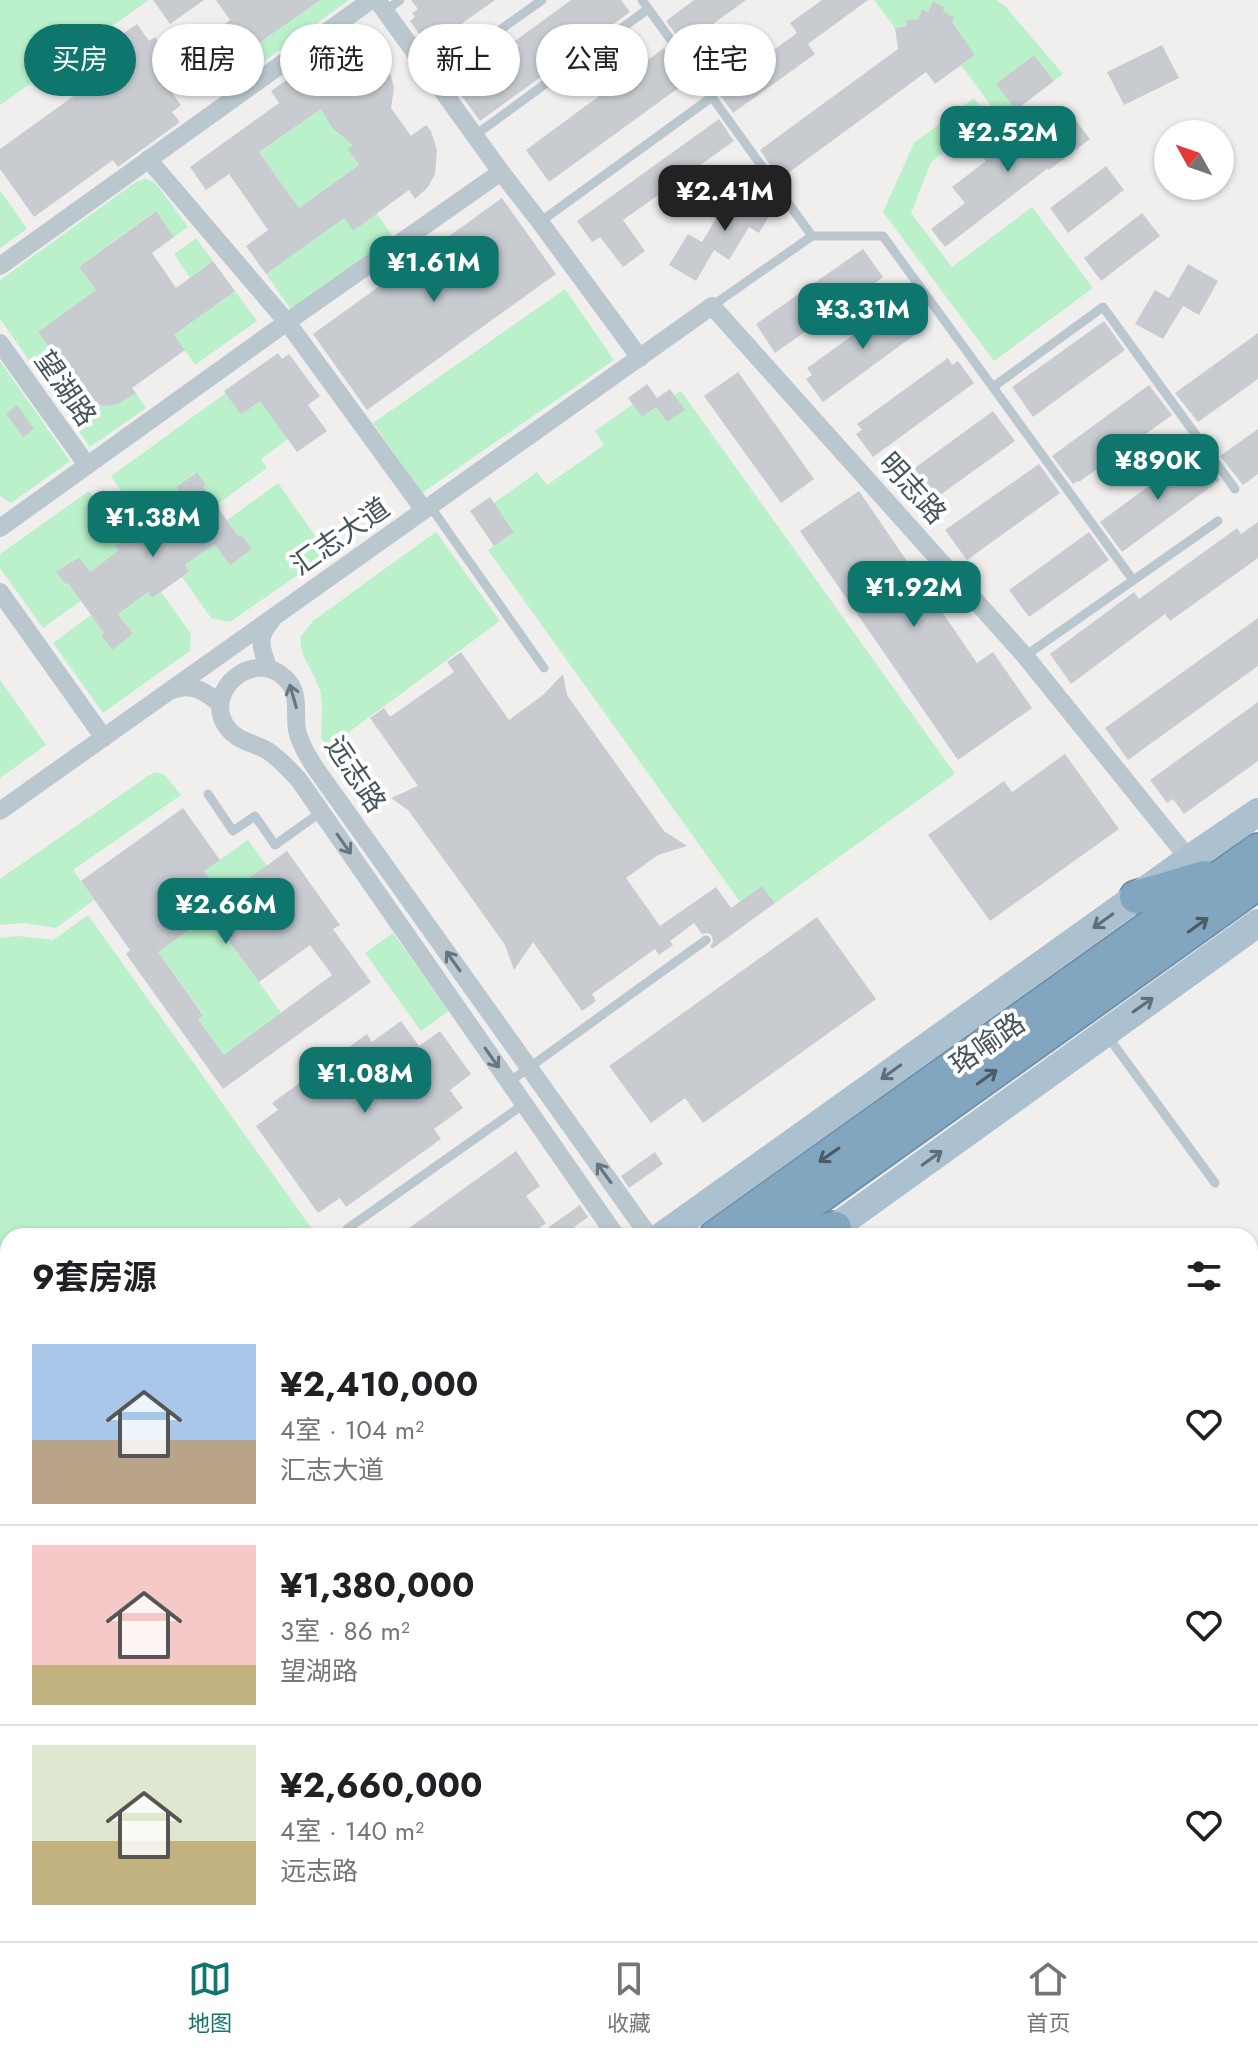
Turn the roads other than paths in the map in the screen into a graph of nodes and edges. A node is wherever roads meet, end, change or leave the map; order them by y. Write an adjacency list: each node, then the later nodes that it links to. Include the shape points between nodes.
1 (542, 0): 4 (lane)
2 (383, 3): 5 (street); 6 (street)
3 (645, 4): 9 (lane); 10 (lane)
4 (508, 24)
5 (408, 40)
6 (264, 78)
7 (236, 96): 11 (street)
8 (446, 96): 10 (street)
9 (712, 97): 13 (lane); 14 (lane)
10 (474, 136): 12 (street)
11 (148, 159): 15 (street); 17 (street)
12 (501, 172): 13 (street); 17 (street)
13 (540, 222): 19 (street)
14 (812, 236): 16 (lane); 20 (lane, via 883,236)
15 (0, 266)
16 (712, 306): 19 (street, 汇志大道); 29 (street, 明志路)
17 (287, 322): 21 (street); 23 (street)
18 (0, 343): 21 (street, 望湖路)
19 (640, 358): 23 (street, 汇志大道)
20 (993, 387): 22 (lane, via 1103,307); 26 (lane)
21 (87, 465): 25 (street)
22 (1235, 489)
23 (427, 508): 28 (street, 汇志大道); 30 (lane)
24 (1218, 521): 26 (lane)
25 (0, 528)
26 (1133, 580): 29 (lane)
27 (0, 592): 34 (street)
28 (276, 615): 31 (street, via 261,639); 32 (street, 汇志大道)
29 (1025, 656): 40 (street, 明志路)
30 (544, 668)
31 (269, 669): 33 (street, via 236,675); 46 (street, 远志路, one-way to 31, via 316,769 298,731 295,692)
32 (167, 693): 33 (street, via 194,687); 34 (street, 汇志大道)
33 (220, 704): 37 (street, 远志路, via 232,733 279,761)
34 (104, 738): 36 (street, 汇志大道)
35 (208, 794): 37 (lane, via 233,831 255,816 275,845)
36 (0, 811)
37 (321, 812): 47 (street, 远志路, one-way to 47)
38 (1258, 812): 40 (main road)
39 (1258, 850): 41 (highway, 珞喻路)
40 (1189, 859): 42 (main road)
41 (1244, 876): 42 (highway); 54 (highway, 珞喻路, one-way to 54); 55 (highway, 珞喻路, one-way to 41)
42 (1136, 897): 53 (main road, one-way to 53)
43 (1258, 923): 45 (main road, one-way to 43)
44 (706, 940): 46 (lane)
45 (1105, 1032): 49 (lane); 56 (main road, one-way to 45)
46 (529, 1068): 47 (lane); 52 (street, 远志路, one-way to 46)
47 (509, 1082): 48 (street, 远志路)
48 (524, 1104): 50 (lane); 51 (street, 远志路)
49 (1215, 1183)
50 (348, 1228)
51 (610, 1228)
52 (643, 1228)
53 (673, 1228)
54 (728, 1228)
55 (775, 1228)
56 (835, 1228)

